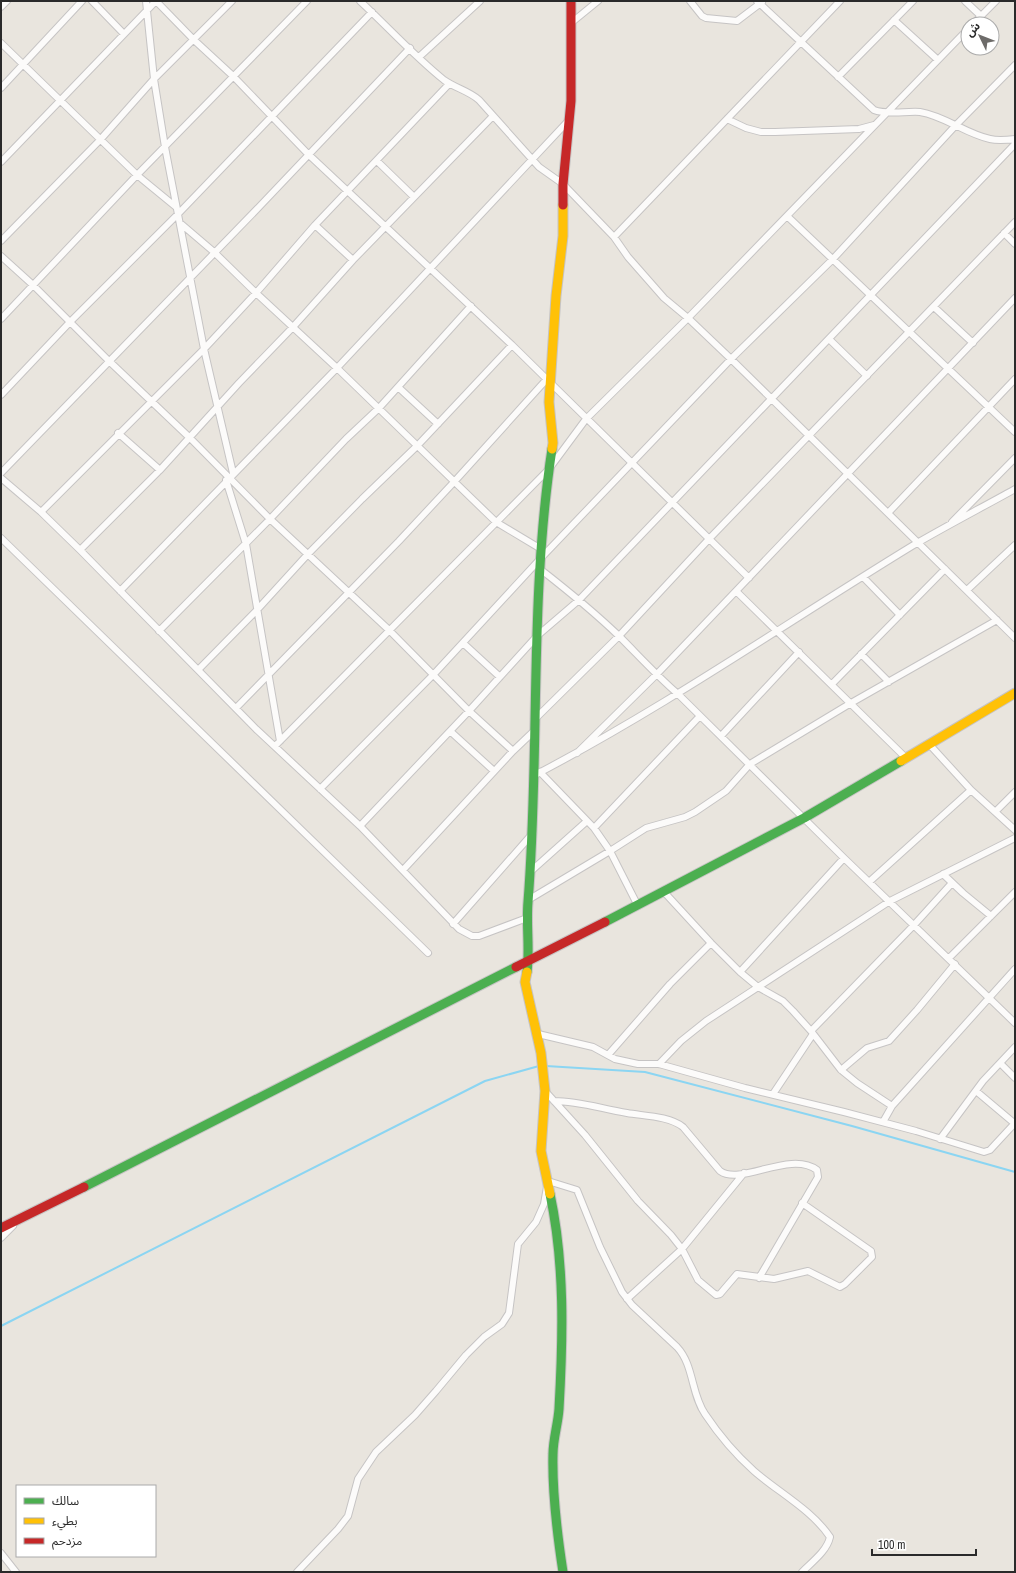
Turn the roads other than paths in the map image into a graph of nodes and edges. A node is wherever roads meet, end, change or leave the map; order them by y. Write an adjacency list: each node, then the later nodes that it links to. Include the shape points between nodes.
1 (7, 1): 18 (street)
2 (82, 1): 32 (street)
3 (92, 1): 24 (street)
4 (146, 1): 19 (street)
5 (156, 1): 19 (street); 26 (street)
6 (232, 1): 26 (street)
7 (307, 1): 34 (street)
8 (360, 1): 20 (street)
9 (480, 1): 30 (street)
10 (571, 1): 23 (main road)
11 (598, 1): 23 (street)
12 (690, 1): 17 (street, via 706,18 734,22)
13 (840, 1): 27 (street)
14 (913, 1): 22 (street)
15 (965, 1): 21 (street)
16 (996, 1): 21 (street)
17 (760, 2): 27 (street)
18 (1, 7)
19 (147, 9): 24 (street); 36 (street)
20 (372, 12): 29 (street); 41 (street)
21 (981, 16)
22 (894, 20): 31 (street); 35 (street)
23 (571, 23): 43 (main road)
24 (124, 34): 39 (street)
25 (960, 37): 31 (street)
26 (194, 40): 34 (street); 36 (street)
27 (801, 42): 35 (street); 44 (street)
28 (1, 43): 32 (street)
29 (410, 48): 30 (street); 51 (street)
30 (419, 58): 37 (street)
31 (938, 60): 40 (street)
32 (23, 65): 38 (street); 39 (street)
33 (1015, 65): 46 (street)
34 (233, 76): 41 (street); 50 (street)
35 (838, 77): 40 (street, via 872,108 882,112)
36 (154, 79): 48 (street); 50 (street)
37 (449, 84): 42 (street, via 474,96); 53 (street)
38 (1, 88)
39 (61, 101): 48 (street); 54 (street)
40 (889, 111): 45 (street); 46 (street, via 921,112)
41 (271, 115): 51 (street); 60 (street)
42 (493, 116): 52 (street); 58 (street)
43 (570, 118): 52 (street); 56 (main road)
44 (727, 118): 45 (street, via 746,128 761,132 858,129); 67 (street)
45 (876, 124): 61 (street)
46 (956, 125): 47 (street, via 991,139); 72 (street)
47 (1015, 139)
48 (100, 140): 55 (street); 68 (street)
49 (1015, 144): 78 (street)
50 (165, 147): 55 (street); 59 (street)
51 (308, 154): 57 (street); 70 (street)
52 (532, 159): 56 (street); 74 (street)
53 (377, 161): 57 (street); 58 (street)
54 (1, 162)
55 (137, 175): 59 (street); 76 (street)
56 (563, 184): 67 (street); 97 (main road, via 563,236)
57 (349, 191): 64 (street); 65 (street)
58 (414, 197): 65 (street)
59 (176, 207): 60 (street)
60 (178, 214): 63 (street); 84 (street)
61 (787, 216): 72 (street); 82 (street)
62 (1015, 222): 66 (street)
63 (180, 223): 70 (street); 75 (street)
64 (315, 225): 73 (street); 77 (street)
65 (387, 226): 73 (street); 74 (street)
66 (1004, 233): 69 (street); 81 (street)
67 (614, 237): 82 (street, via 653,287)
68 (1, 241)
69 (1015, 244)
70 (214, 252): 75 (street); 77 (street)
71 (1, 256): 76 (street)
72 (833, 259): 78 (street); 91 (street)
73 (353, 260): 85 (street)
74 (429, 268): 80 (street); 93 (street)
75 (190, 277): 90 (street); 92 (street)
76 (33, 285): 83 (street); 84 (street)
77 (256, 293): 85 (street); 90 (street)
78 (871, 296): 86 (street); 87 (street)
79 (1015, 298): 88 (street)
80 (471, 306): 89 (street); 98 (street)
81 (934, 307): 86 (street); 88 (street)
82 (688, 318): 91 (street); 105 (street)
83 (1, 319)
84 (70, 322): 92 (street); 99 (street)
85 (293, 327): 93 (street); 102 (street)
86 (910, 332): 94 (street); 95 (street)
87 (829, 339): 95 (street); 100 (street)
88 (973, 343): 94 (street)
89 (512, 344): 97 (street); 106 (street)
90 (204, 349): 101 (street); 102 (street)
91 (731, 359): 100 (street); 113 (street)
92 (109, 361): 101 (street); 116 (street)
93 (337, 368): 103 (street); 118 (street)
94 (947, 369): 104 (street); 117 (street)
95 (867, 376): 109 (street)
96 (1015, 379): 104 (street)
97 (548, 382): 105 (street); 114 (main road, via 553,443); 120 (street)
98 (398, 387): 103 (street); 106 (street)
99 (1, 395)
100 (772, 398): 109 (street); 122 (street)
101 (150, 401): 108 (street); 110 (street)
102 (217, 407): 110 (street); 118 (street)
103 (379, 408): 111 (street); 125 (street)
104 (988, 408): 107 (street); 124 (street)
105 (586, 419): 113 (street); 114 (street)
106 (438, 424): 111 (street)
107 (1015, 432)
108 (118, 433): 115 (street); 123 (street)
109 (809, 436): 117 (street); 129 (street)
110 (190, 438): 115 (street); 118 (street)
111 (418, 445): 120 (street); 135 (street)
112 (1015, 458): 127 (street)
113 (632, 464): 122 (street); 134 (street)
114 (548, 468): 126 (street); 134 (main road)
115 (160, 470): 133 (street)
116 (1, 472)
117 (849, 473): 124 (street); 139 (street)
118 (229, 476): 125 (street); 131 (street); 141 (street)
119 (1, 478): 123 (street)
120 (454, 482): 126 (street); 143 (street)
121 (1015, 489): 127 (street)
122 (672, 502): 129 (street); 144 (street)
123 (41, 512): 133 (street)
124 (888, 513): 130 (street)
125 (270, 519): 131 (street); 135 (street)
126 (496, 522): 134 (street); 148 (street)
127 (947, 527): 130 (street)
128 (1, 538): 211 (street)
129 (709, 539): 139 (street); 152 (street)
130 (919, 543): 137 (street); 138 (street)
131 (246, 544): 145 (street); 149 (street)
132 (1015, 545): 140 (street)
133 (80, 550): 141 (street)
134 (541, 553): 136 (main road); 154 (street)
135 (308, 554): 143 (street); 145 (street)
136 (540, 568): 144 (street); 151 (main road)
137 (945, 569): 140 (street); 146 (street)
138 (863, 577): 146 (street); 150 (street)
139 (749, 578): 142 (street)
140 (967, 590): 147 (street)
141 (120, 591): 149 (street)
142 (736, 591): 150 (street); 160 (street)
143 (349, 593): 148 (street); 159 (street)
144 (579, 600): 151 (street); 152 (street)
145 (256, 611): 157 (street); 159 (street)
146 (900, 615): 156 (street)
147 (997, 620): 153 (street); 162 (street)
148 (389, 630): 158 (street); 174 (street)
149 (159, 631): 157 (street)
150 (777, 631): 155 (street); 165 (street)
151 (537, 636): 161 (street); 170 (main road)
152 (619, 636): 160 (street); 170 (street)
153 (1015, 638)
154 (463, 643): 158 (street); 161 (street)
155 (799, 652): 163 (street); 173 (street)
156 (862, 654): 162 (street); 163 (street)
157 (198, 670): 167 (street)
158 (434, 674): 168 (street); 183 (street)
159 (268, 675): 167 (street); 174 (street)
160 (656, 676): 165 (street); 178 (street)
161 (500, 677): 168 (street)
162 (889, 682): 166 (street)
163 (832, 684): 166 (street)
164 (1015, 693): 175 (main road)
165 (678, 694): 169 (street); 178 (street)
166 (851, 703): 179 (street); 180 (street)
167 (236, 708): 176 (street)
168 (469, 711): 171 (street); 177 (street)
169 (700, 716): 173 (street); 190 (street)
170 (535, 719): 172 (main road)
171 (450, 731): 181 (street); 189 (street)
172 (534, 731): 177 (street); 182 (main road)
173 (721, 736): 180 (street)
174 (280, 742): 176 (street)
175 (929, 744): 179 (main road); 184 (street)
176 (275, 746): 183 (street)
177 (513, 751): 181 (street)
178 (577, 753): 182 (street)
179 (906, 758): 187 (main road)
180 (750, 764): 187 (street); 194 (street, via 726,791 695,812 646,828)
181 (494, 772): 196 (street)
182 (537, 774): 188 (street); 192 (main road)
183 (320, 789): 189 (street)
184 (971, 790): 186 (street); 199 (street)
185 (1015, 792): 186 (street)
186 (995, 812): 191 (street)
187 (804, 818): 195 (street); 201 (main road)
188 (587, 821): 190 (street); 197 (street)
189 (360, 826): 196 (street)
190 (594, 828): 194 (street)
191 (1015, 830)
192 (533, 833): 197 (main road); 208 (street)
193 (1015, 838): 198 (street)
194 (610, 851): 203 (street); 205 (street)
195 (844, 858): 199 (street); 216 (street)
196 (402, 870): 208 (street)
197 (530, 872): 203 (main road)
198 (943, 874): 200 (street); 204 (street)
199 (869, 882): 204 (street)
200 (952, 883): 206 (street); 209 (street)
201 (665, 892): 205 (main road); 210 (street)
202 (1015, 892): 206 (street)
203 (528, 900): 207 (main road)
204 (890, 901): 209 (street); 217 (street)
205 (638, 906): 213 (main road)
206 (991, 916): 212 (street)
207 (527, 918): 208 (street, via 479,936 465,934); 213 (main road)
208 (452, 924)
209 (914, 925): 212 (street); 220 (street)
210 (710, 944): 216 (street); 223 (street, via 670,984)
211 (428, 953)
212 (949, 958): 214 (street)
213 (528, 962): 221 (main road, via 525,982); 239 (main road)
214 (955, 964): 218 (street); 226 (street, via 889,1041 867,1048)
215 (1015, 969): 218 (street)
216 (740, 972): 217 (street)
217 (758, 987): 220 (street, via 782,1001); 225 (street, via 698,1026)
218 (990, 998): 219 (street); 232 (street)
219 (1015, 1023)
220 (812, 1032): 226 (street); 230 (street)
221 (538, 1034): 223 (street, via 588,1046); 228 (main road)
222 (1015, 1047): 224 (street)
223 (608, 1055): 225 (street, via 614,1059 638,1064)
224 (1000, 1063): 227 (street); 229 (street)
225 (659, 1064): 230 (street)
226 (841, 1070): 232 (street)
227 (1015, 1078)
228 (545, 1091): 231 (street); 237 (main road, via 541,1151)
229 (976, 1091): 234 (street); 235 (street)
230 (773, 1094): 233 (street)
231 (554, 1101): 236 (street, via 582,1103 678,1123 720,1171 728,1175); 242 (street)
232 (892, 1106): 233 (street)
233 (883, 1122): 235 (street)
234 (1015, 1123): 235 (street, via 987,1152)
235 (940, 1139)
236 (744, 1174): 238 (street, via 796,1164 813,1168 817,1170 818,1175); 242 (street)
237 (548, 1181): 244 (street, via 577,1190 600,1247); 247 (street, via 544,1204 536,1222 518,1244 508,1318 466,1354 415,1415 376,1452 358,1479 346,1519); 248 (main road, via 555,1220 560,1276 560,1394 553,1473)
238 (802, 1203): 243 (street); 243 (street, via 871,1251 872,1257 840,1287 808,1271 778,1279)
239 (22, 1218): 240 (main road); 241 (street)
240 (1, 1228)
241 (1, 1238)
242 (682, 1249): 243 (street, via 698,1280 716,1295 720,1294 737,1274); 244 (street)
243 (759, 1278)
244 (627, 1300): 249 (street, via 680,1350 703,1412 735,1453 825,1529 830,1537 828,1544)
245 (1, 1553): 246 (street)
246 (16, 1572)
247 (297, 1572)
248 (563, 1572)
249 (802, 1572)

